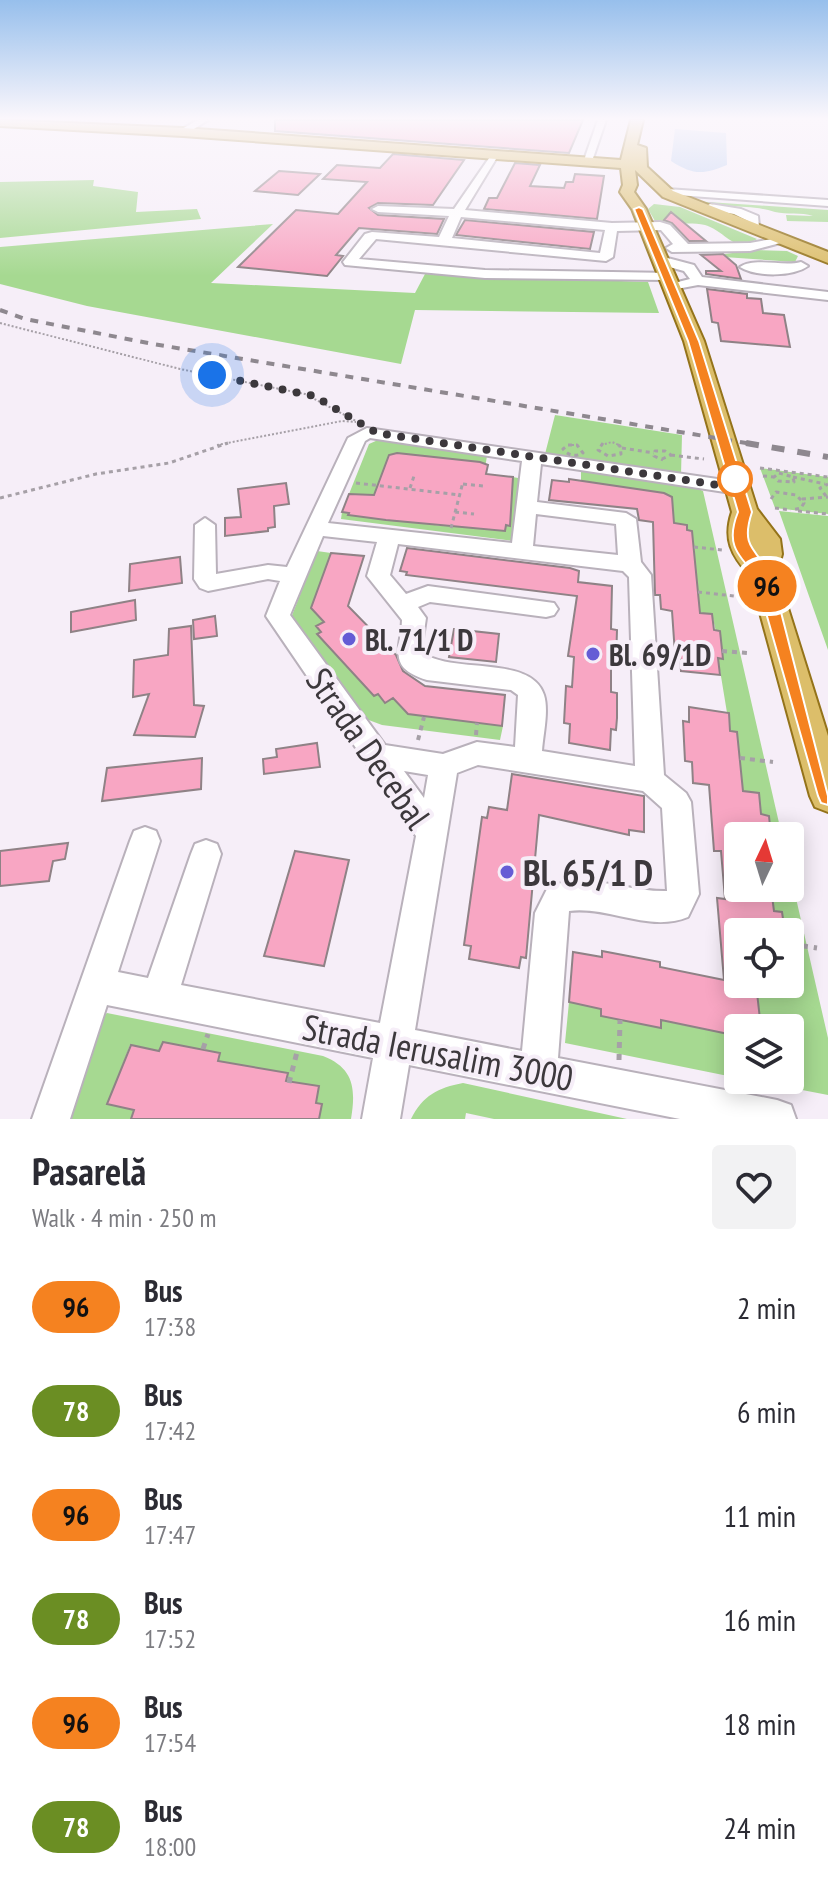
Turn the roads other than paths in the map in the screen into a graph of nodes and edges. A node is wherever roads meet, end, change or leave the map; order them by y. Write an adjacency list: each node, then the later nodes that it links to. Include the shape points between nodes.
1 (483, 172): 9 (street)
2 (631, 172): 4 (main road)
3 (638, 172): 5 (main road)
4 (628, 192): 5 (main road); 5 (main road, via 643,187)
5 (657, 198): 6 (street); 8 (main road); 10 (main road)
6 (828, 203)
7 (378, 209): 9 (street)
8 (710, 209): 13 (main road); 15 (main road)
9 (457, 213): 11 (street); 12 (street)
10 (645, 226): 11 (street); 14 (street, via 664,227); 17 (main road)
11 (612, 227): 12 (street, via 606,257)
12 (446, 242): 17 (street, via 371,235 350,262 485,274)
13 (778, 242): 14 (street); 18 (main road)
14 (685, 248): 17 (street)
15 (828, 260): 18 (main road)
16 (747, 267): 18 (street)
17 (663, 268): 19 (street); 19 (street, via 689,268); 22 (main road, via 694,341)
18 (813, 272)
19 (698, 281): 20 (street)
20 (828, 296)
21 (532, 458): 22 (street, Strada Decebal); 23 (street); 25 (street, Strada Decebal, via 367,433 357,438)
22 (741, 500): 36 (main road, via 738,530 744,553 763,573)
23 (527, 507): 27 (street); 28 (street, via 626,519)
24 (205, 525): 29 (street, via 208,583 265,572)
25 (315, 528): 26 (street); 29 (street, Strada Decebal)
26 (389, 536): 27 (street); 30 (street, via 378,576)
27 (522, 551): 28 (street)
28 (630, 564): 35 (street, via 640,575)
29 (294, 575): 32 (street, Strada Decebal, via 278,616)
30 (402, 604): 31 (street, via 428,594); 33 (street, via 414,618 408,647 416,664 427,670 517,681 527,688 532,697)
31 (546, 609)
32 (376, 755): 34 (street); 37 (street, Strada Decebal)
33 (528, 761): 34 (street, via 477,753); 35 (street)
34 (444, 766): 37 (street)
35 (650, 780): 43 (street, via 676,802 683,894 677,906 658,909 573,894 559,898 551,913)
36 (828, 796)
37 (432, 833): 42 (street, Strada Decebal)
38 (145, 841): 40 (street)
39 (206, 854): 41 (street)
40 (98, 986): 41 (street, Strada Ierusalim 3000); 44 (street)
41 (159, 998): 42 (street, Strada Ierusalim 3000)
42 (395, 1042): 43 (street, Strada Ierusalim 3000); 45 (street, Strada Decebal)
43 (539, 1072): 46 (street, Strada Ierusalim 3000)
44 (51, 1119)
45 (381, 1119)
46 (777, 1119)

